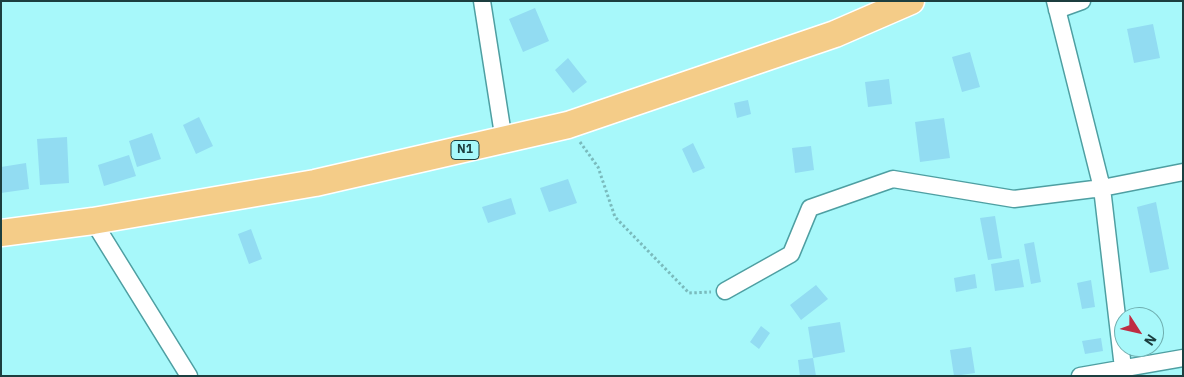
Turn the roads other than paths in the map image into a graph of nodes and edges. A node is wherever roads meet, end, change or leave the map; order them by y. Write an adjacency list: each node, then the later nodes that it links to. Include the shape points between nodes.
1 (482, 1): 5 (street)
2 (911, 1): 5 (highway, N1, via 835,34 568,125)
3 (1082, 1): 4 (street)
4 (1056, 5): 7 (street)
5 (504, 141): 8 (highway, N1, via 315,183)
6 (1183, 172): 7 (street)
7 (1102, 188): 10 (street, via 1014,199 893,179 810,208 791,254); 12 (street)
8 (93, 222): 9 (highway, N1); 13 (street)
9 (1, 233)
10 (725, 291)
11 (1183, 358): 12 (street)
12 (1123, 368): 14 (street)
13 (189, 376)
14 (1080, 376)

